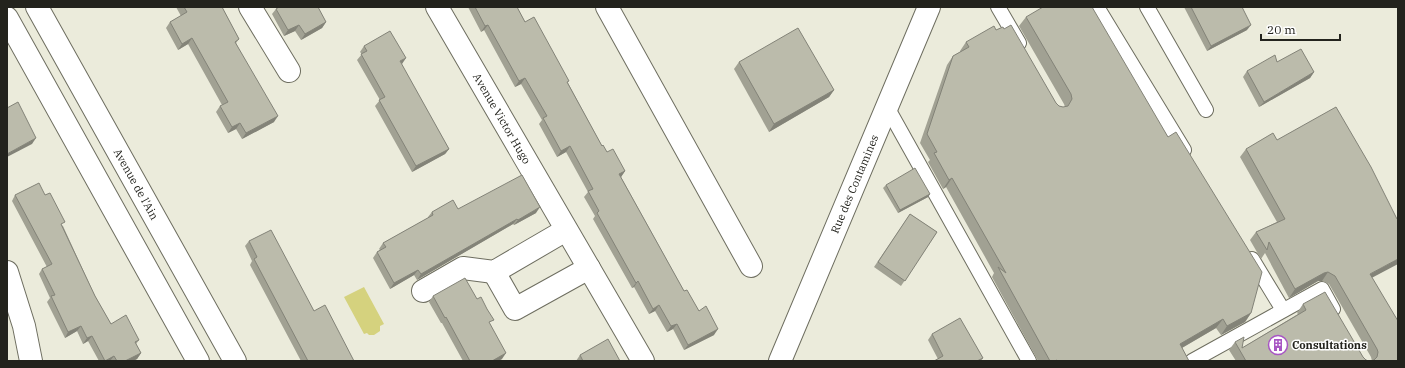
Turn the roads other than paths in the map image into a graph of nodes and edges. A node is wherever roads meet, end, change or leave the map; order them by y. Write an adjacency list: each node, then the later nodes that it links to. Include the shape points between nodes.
1 (37, 7): 27 (street, Avenue de l'Ain)
2 (250, 7): 11 (street)
3 (437, 7): 15 (street, Avenue Victor Hugo)
4 (607, 7): 17 (street)
5 (929, 7): 12 (street, Rue des Contamines)
6 (998, 7): 10 (lane)
7 (1097, 7): 14 (lane)
8 (1148, 7): 13 (lane)
9 (7, 18): 26 (street)
10 (1025, 54)
11 (289, 71)
12 (887, 107): 29 (street, Rue des Contamines); 30 (lane)
13 (1206, 110)
14 (1191, 161)
15 (566, 230): 18 (street); 20 (street)
16 (1245, 249): 22 (lane)
17 (751, 266)
18 (589, 268): 20 (street, via 515,309); 28 (street)
19 (7, 272): 25 (street, via 24,326)
20 (494, 272): 21 (street, via 463,268)
21 (423, 291)
22 (1283, 310): 23 (lane, via 1322,289); 24 (lane)
23 (1341, 322)
24 (1212, 357): 31 (lane)
25 (31, 361)
26 (198, 361)
27 (235, 361)
28 (643, 361)
29 (780, 361)
30 (1029, 361)
31 (1192, 361)

